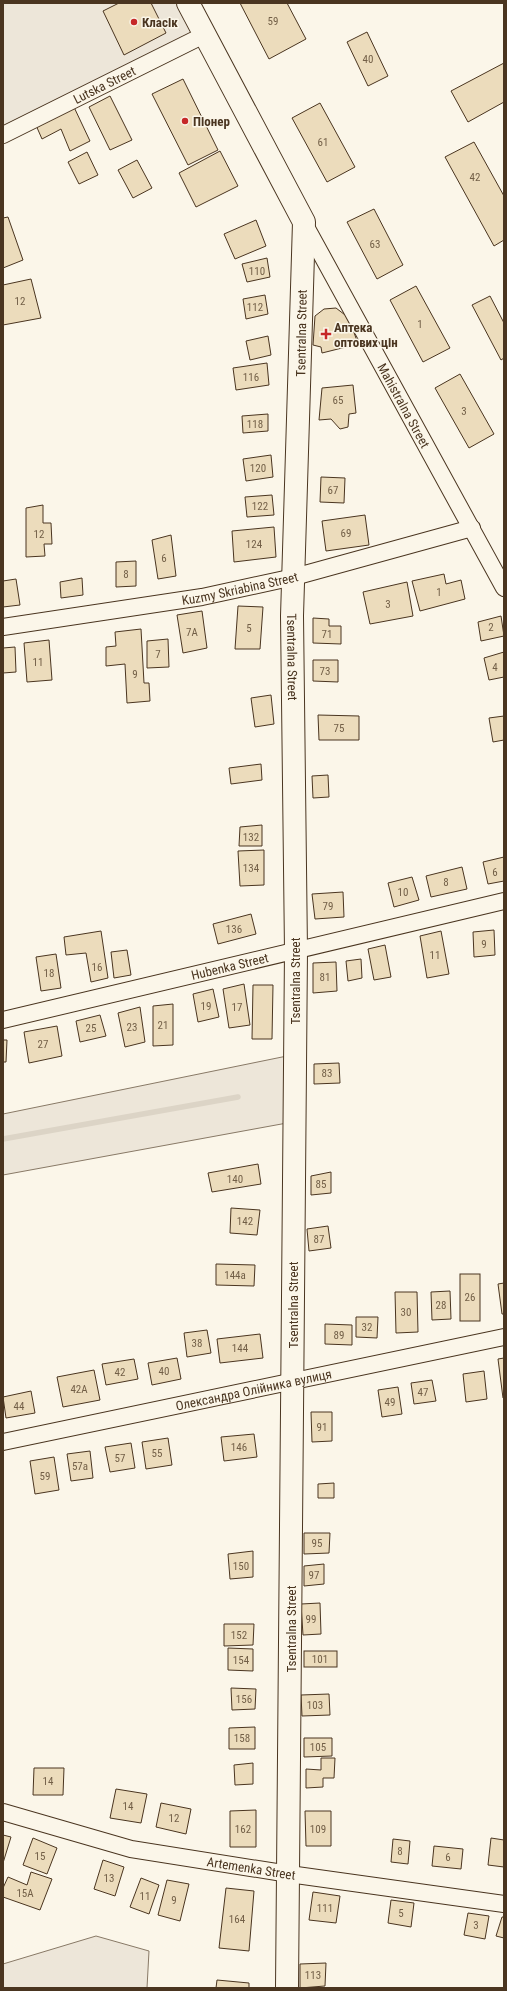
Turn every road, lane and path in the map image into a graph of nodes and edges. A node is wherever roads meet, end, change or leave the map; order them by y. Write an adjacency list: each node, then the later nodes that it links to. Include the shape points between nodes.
1 (188, 3): 2 (main road, Tsentralna Street)
2 (204, 35): 3 (street, Lutska Street); 4 (main road, Tsentralna Street)
3 (3, 135)
4 (304, 222): 5 (street, Mahistralna Street); 6 (main road, Tsentralna Street)
5 (472, 528): 6 (street, Kuzmy Skriabina Street); 7 (street, Mahistralna Street)
6 (294, 577): 8 (street, Kuzmy Skriabina Street, via 202,597); 10 (main road, Tsentralna Street, via 292,616)
7 (504, 588)
8 (3, 627)
9 (504, 901): 10 (street, Hubenka Street)
10 (296, 951): 11 (street, Hubenka Street); 13 (main road, Tsentralna Street)
11 (3, 1020)
12 (504, 1337): 13 (street, Олександра Олійника вулиця)
13 (292, 1383): 14 (street, Олександра Олійника вулиця); 16 (main road, Tsentralna Street)
14 (3, 1442)
15 (3, 1812): 16 (street, Artemenka Street, via 131,1849)
16 (289, 1874): 17 (street, Artemenka Street); 18 (main road, Tsentralna Street)
17 (504, 1904)
18 (287, 1988)

